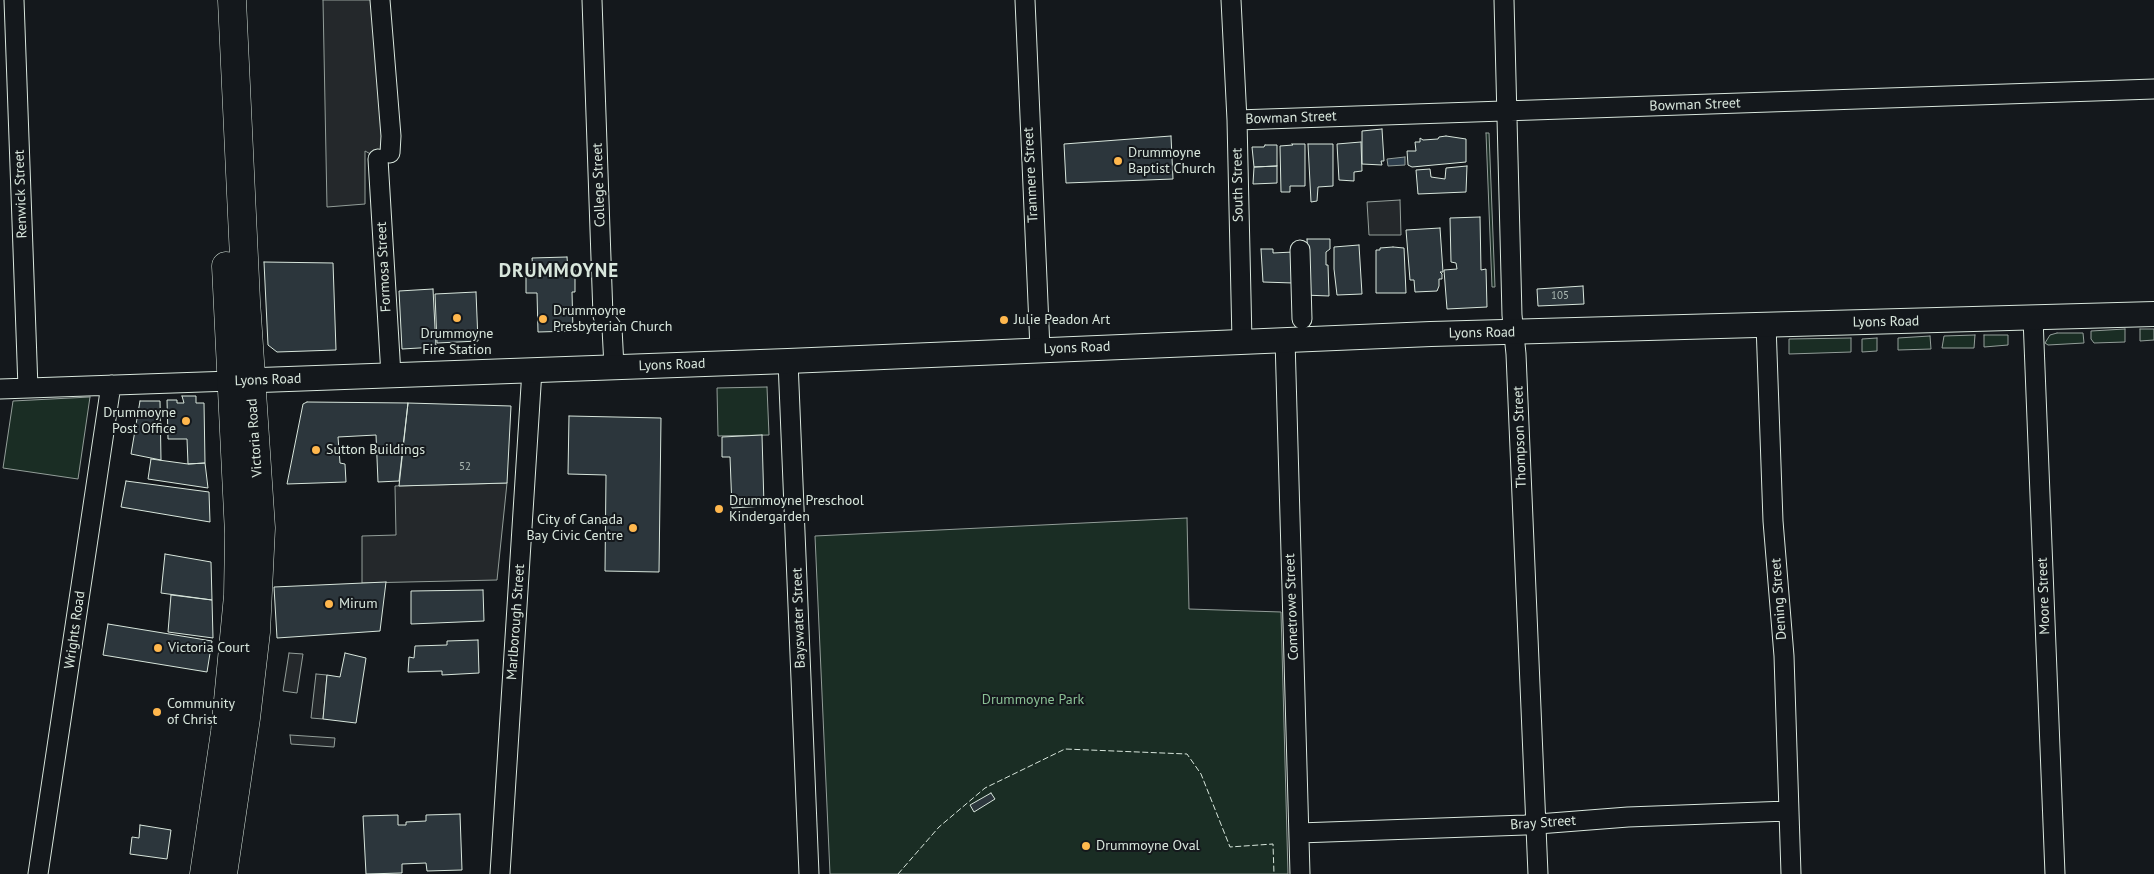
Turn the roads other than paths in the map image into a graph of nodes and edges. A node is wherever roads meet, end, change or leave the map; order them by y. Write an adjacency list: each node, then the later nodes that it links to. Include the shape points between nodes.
1 (14, 0): 27 (street, Renwick Street)
2 (216, 0): 25 (highway, Victoria Road)
3 (232, 0): 25 (highway, Victoria Road)
4 (380, 0): 24 (street, Formosa Street, via 391,136 384,156 385,286)
5 (592, 0): 22 (street, College Street, via 603,316 612,328)
6 (1025, 0): 20 (street, Tranmere Street)
7 (1231, 0): 11 (street, South Street)
8 (1504, 0): 10 (street, Thompson Street)
9 (2154, 89): 10 (street, Bowman Street)
10 (1507, 111): 11 (street, Bowman Street); 17 (street, Thompson Street)
11 (1237, 120): 19 (street, South Street)
12 (1300, 250): 15 (street)
13 (2154, 314): 14 (main road, Lyons Road)
14 (2033, 318): 16 (main road, Lyons Road); 40 (street, Moore Street)
15 (1302, 319)
16 (1766, 324): 17 (main road, Lyons Road); 29 (street, Dening Street, via 1773,521 1784,656)
17 (1513, 332): 18 (main road, Lyons Road); 30 (street, Thompson Street)
18 (1285, 340): 19 (main road, Lyons Road); 31 (street, Cometrowe Street)
19 (1242, 341): 20 (main road, Lyons Road)
20 (1040, 349): 21 (main road, Lyons Road)
21 (788, 361): 22 (main road, Lyons Road); 36 (street, Bayswater Street)
22 (614, 368): 23 (main road, Lyons Road)
23 (532, 370): 24 (main road, Lyons Road); 35 (street, Marlborough Street)
24 (391, 375): 25 (main road, Lyons Road)
25 (241, 381): 26 (street, Lyons Road); 33 (highway, Victoria Road, via 238,596 225,732); 34 (highway, Victoria Road, via 261,528 256,632)
26 (111, 385): 27 (street, Lyons Road); 32 (street, Wrights Road)
27 (28, 388): 28 (street, Lyons Road)
28 (0, 389)
29 (1788, 811): 30 (street, Bray Street); 39 (street, Dening Street)
30 (1536, 824): 31 (street, Bray Street); 38 (street, Thompson Street)
31 (1299, 833): 37 (street, Cometrowe Street)
32 (38, 874)
33 (204, 874)
34 (223, 874)
35 (500, 874)
36 (809, 874)
37 (1300, 874)
38 (1538, 874)
39 (1791, 874)
40 (2054, 874)

